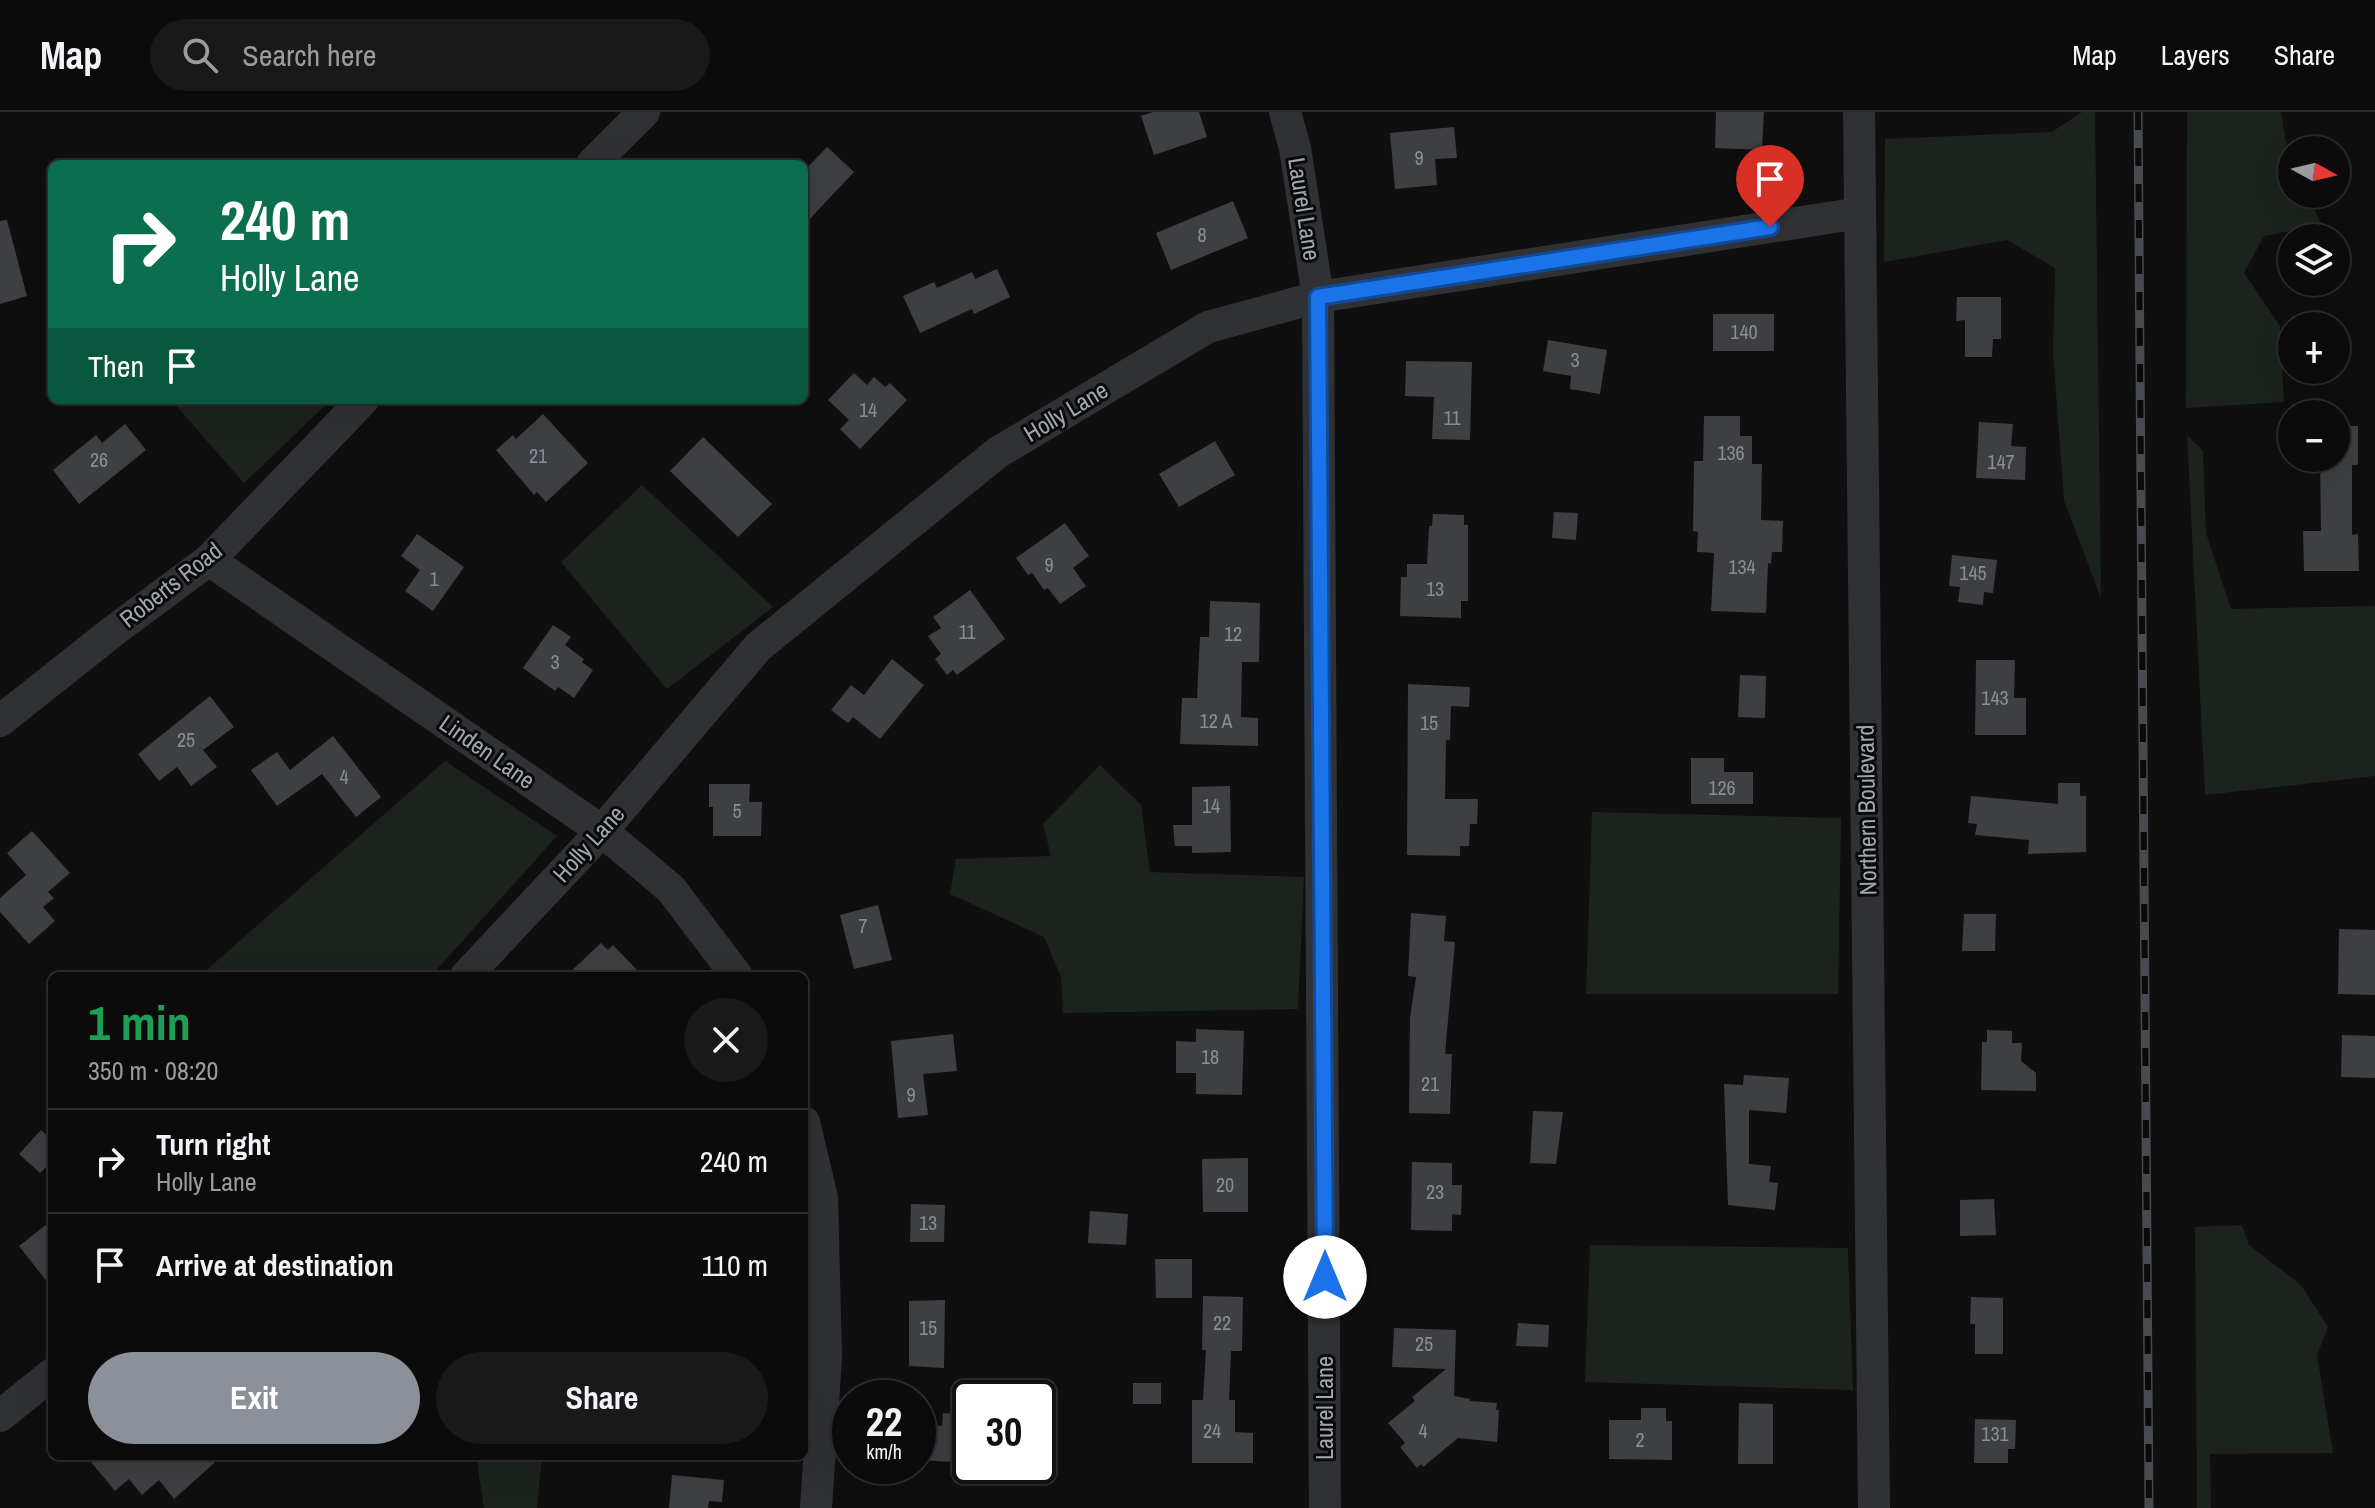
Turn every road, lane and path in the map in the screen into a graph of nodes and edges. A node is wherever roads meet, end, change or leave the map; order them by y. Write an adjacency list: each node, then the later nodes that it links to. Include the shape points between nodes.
1 (644, 112): 4 (street)
2 (1285, 112): 6 (street, Laurel Lane)
3 (1859, 112): 5 (street, Northern Boulevard)
4 (596, 160)
5 (1860, 213): 6 (street, Holly Lane); 18 (street, Northern Boulevard)
6 (1318, 297): 10 (street, Holly Lane, via 1208,327 997,453 758,647); 17 (street, Laurel Lane)
7 (359, 404): 8 (street, Roberts Road)
8 (209, 560): 9 (street, Roberts Road); 10 (street, Linden Lane)
9 (0, 721)
10 (602, 831): 11 (street, Holly Lane); 12 (street, Linden Lane, via 671,889)
11 (470, 972)
12 (734, 972)
13 (808, 1139): 16 (street, via 822,1198 826,1358)
14 (48, 1377): 15 (street)
15 (0, 1416)
16 (816, 1508)
17 (1325, 1508)
18 (1874, 1508)

